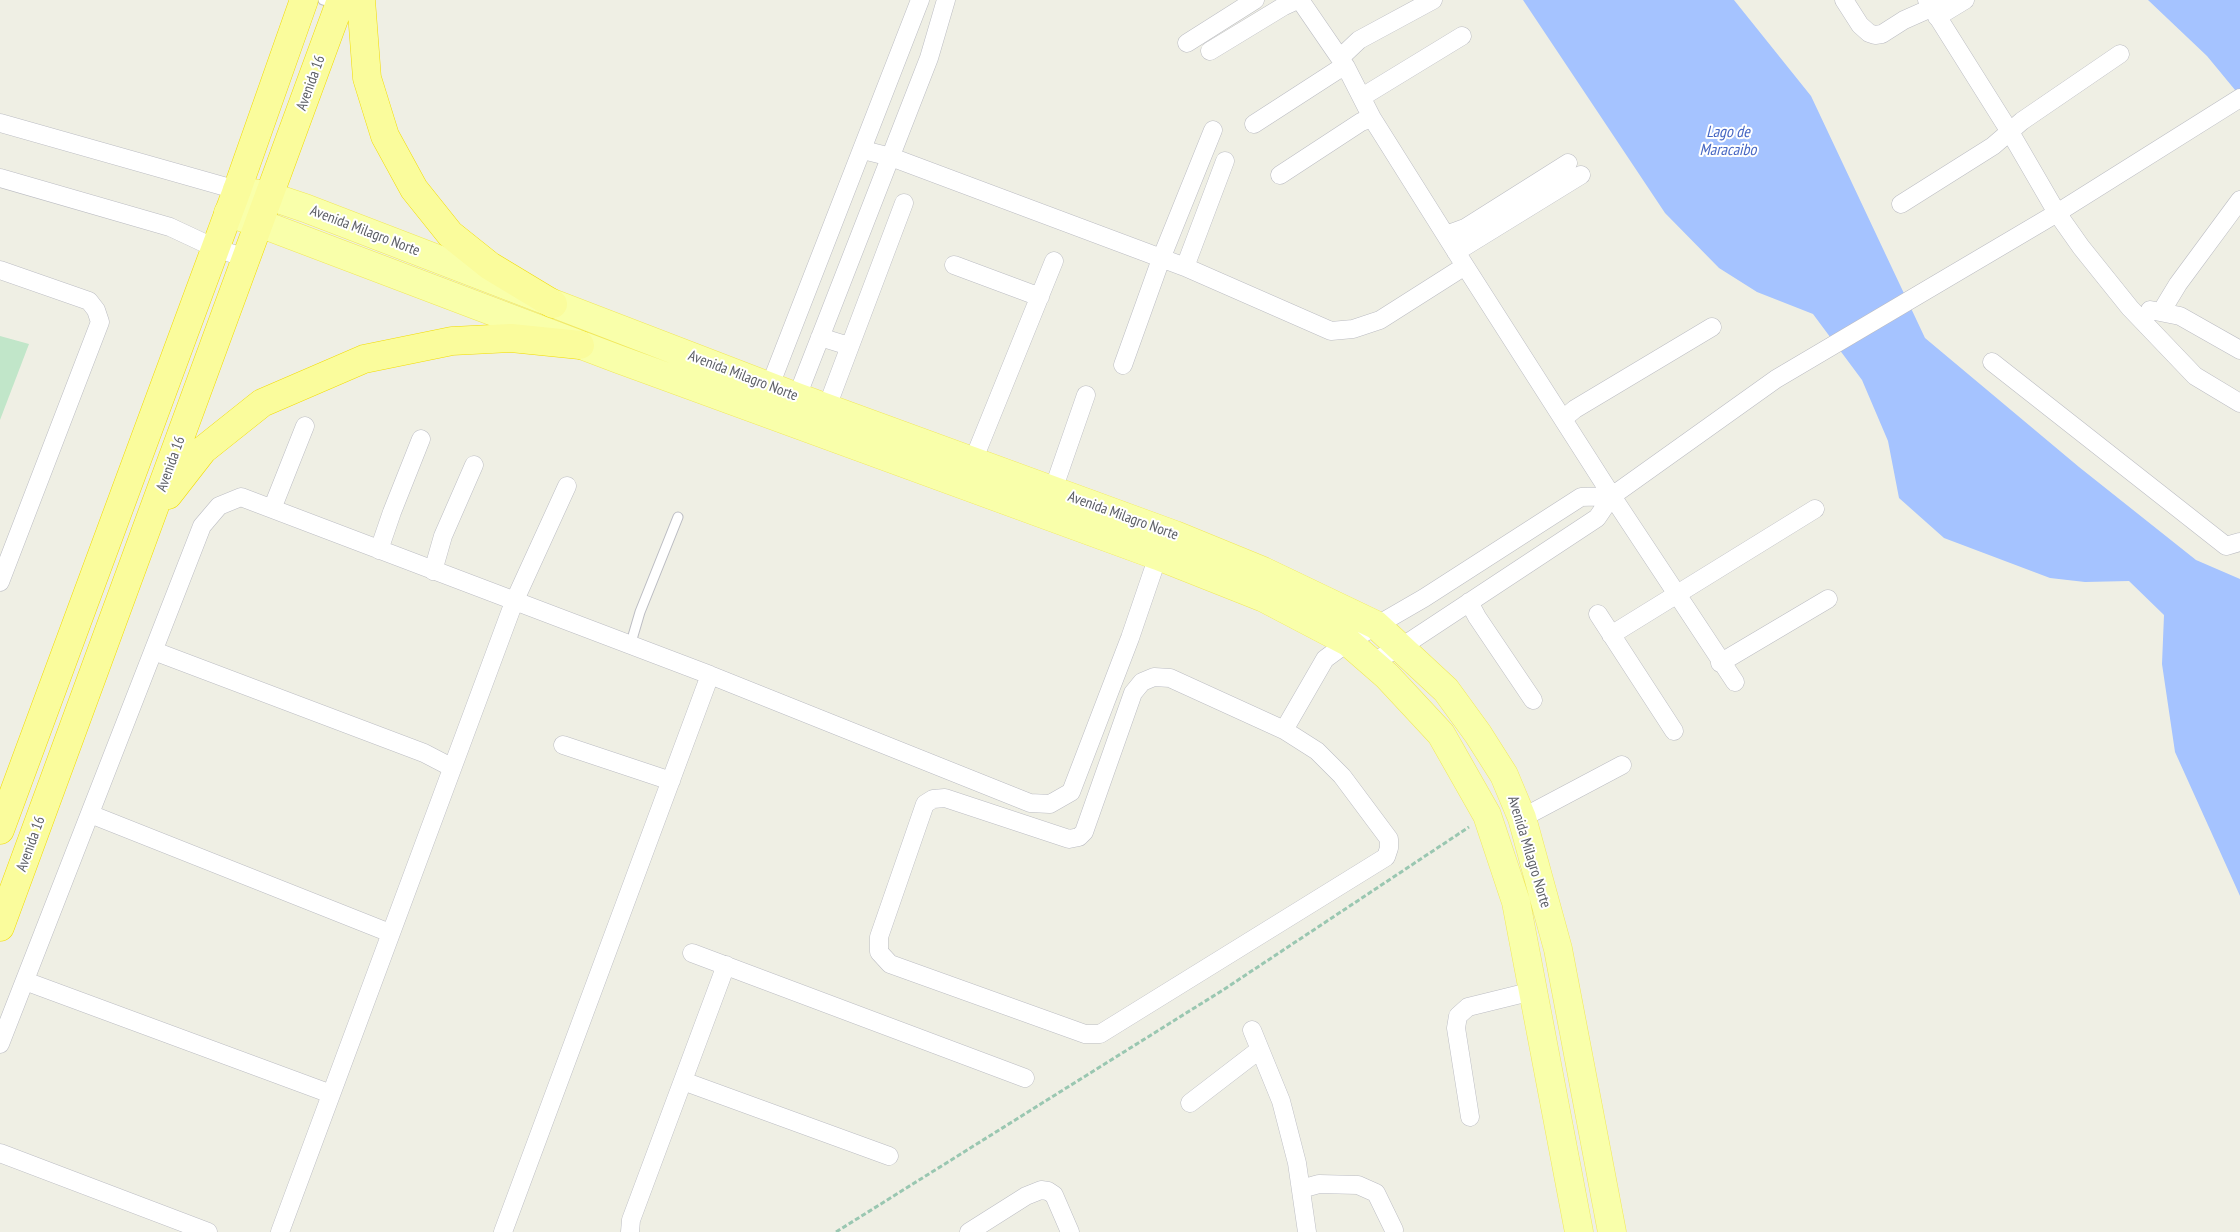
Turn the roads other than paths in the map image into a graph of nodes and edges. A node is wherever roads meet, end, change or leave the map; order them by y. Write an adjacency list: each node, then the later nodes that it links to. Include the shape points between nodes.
1 (304, 0): 32 (highway)
2 (920, 0): 23 (street)
3 (946, 0): 24 (street, via 929,58)
4 (1255, 0): 12 (street)
5 (1298, 0): 13 (street); 15 (street)
6 (1433, 0): 15 (street, via 1359,40)
7 (1844, 0): 10 (street, via 1860,26 1875,35)
8 (1965, 0): 10 (street)
9 (341, 1): 30 (highway, Avenida 16); 47 (highway, via 385,136 414,190 456,239 490,266)
10 (1934, 6): 22 (street)
11 (1462, 36): 16 (street)
12 (1187, 43)
13 (1210, 51)
14 (2120, 54): 22 (street)
15 (1343, 62): 16 (street); 20 (street, via 1336,71)
16 (1362, 97): 18 (street)
17 (2235, 102): 35 (street)
18 (1372, 118): 27 (street); 37 (street)
19 (0, 123): 32 (street)
20 (1254, 124)
21 (1213, 130): 40 (street)
22 (2010, 132): 34 (street); 35 (street)
23 (863, 150): 24 (street); 57 (street)
24 (891, 157): 40 (street); 51 (street)
25 (1225, 161): 44 (street)
26 (1568, 163): 37 (street, via 1465,228)
27 (1280, 175)
28 (1581, 175): 41 (street)
29 (0, 178): 38 (street, via 170,228)
30 (269, 196): 32 (main road, Avenida Milagro Norte); 36 (highway, Avenida 16); 47 (main road, Avenida Milagro Norte)
31 (2240, 200): 49 (street, via 2178,284)
32 (233, 201): 36 (main road, Avenida Milagro Norte); 38 (highway)
33 (904, 203): 53 (street)
34 (1901, 204)
35 (2057, 213): 48 (street); 70 (street, via 1776,379)
36 (259, 223): 39 (highway, Avenida 16); 52 (main road, Avenida Milagro Norte)
37 (1446, 235): 41 (street)
38 (215, 248): 39 (street); 104 (highway)
39 (246, 258): 73 (highway, Avenida 16)
40 (1161, 259): 44 (street); 56 (street)
41 (1460, 259): 44 (street, via 1380,320 1353,329 1331,331); 63 (street)
42 (1054, 261): 46 (street)
43 (954, 265): 46 (street)
44 (1185, 267)
45 (0, 270): 79 (street, via 89,301 100,322)
46 (1040, 297): 66 (street)
47 (553, 304): 57 (main road, Avenida Milagro Norte)
48 (2130, 308): 49 (street); 59 (street, via 2195,376)
49 (2162, 312): 54 (street, via 2180,316)
50 (1712, 327): 63 (street)
51 (820, 337): 53 (street); 61 (street)
52 (580, 345): 62 (main road, Avenida Milagro Norte); 73 (highway, via 511,338 452,341 364,359 262,404 203,450)
53 (849, 346): 60 (street)
54 (2240, 350)
55 (1992, 362): 75 (street, via 2226,546)
56 (1123, 365)
57 (771, 385): 61 (main road, Avenida Milagro Norte); 62 (street)
58 (1086, 395): 69 (street)
59 (2240, 403)
60 (827, 407): 61 (main road, Avenida Milagro Norte); 66 (main road, Avenida Milagro Norte)
61 (792, 409): 62 (main road, Avenida Milagro Norte); 77 (main road, Avenida Milagro Norte)
62 (760, 411)
63 (1563, 419): 70 (street)
64 (305, 426): 71 (street)
65 (421, 439): 76 (street)
66 (973, 461): 69 (main road, Avenida Milagro Norte)
67 (474, 465): 78 (street, via 443,536)
68 (567, 486): 82 (street)
69 (1053, 490): 85 (main road, Avenida Milagro Norte, via 1263,570)
70 (1612, 496): 80 (street); 83 (street, via 1597,518); 85 (street, via 1581,496 1424,598)
71 (272, 509): 76 (street); 90 (street, via 241,497 219,506 202,526)
72 (1815, 510): 80 (street)
73 (151, 516): 105 (highway, Avenida 16)
74 (678, 517): 88 (lane)
75 (2240, 542)
76 (379, 550): 78 (street)
77 (1158, 556): 87 (main road, Avenida Milagro Norte, via 1264,598); 93 (street, via 1071,792 1050,804 1030,803)
78 (433, 570): 82 (street)
79 (0, 582)
80 (1678, 594): 86 (street); 92 (street)
81 (1828, 599): 92 (street)
82 (514, 602): 88 (street); 100 (street)
83 (1469, 602): 89 (street); 95 (street)
84 (1598, 614): 86 (street)
85 (1376, 625): 87 (street); 89 (main road, Avenida Milagro Norte)
86 (1611, 635): 97 (street)
87 (1348, 642): 91 (main road, Avenida Milagro Norte); 96 (street, via 1325,659)
88 (630, 646): 93 (street)
89 (1400, 648): 91 (street); 103 (main road, Avenida Milagro Norte, via 1446,690 1478,734 1504,775)
90 (154, 651): 100 (street, via 424,753); 102 (street)
91 (1371, 662): 110 (main road, Avenida Milagro Norte, via 1441,734 1487,815 1516,902)
92 (1720, 662): 94 (street)
93 (710, 675): 101 (street)
94 (1735, 682)
95 (1533, 700)
96 (1284, 730): 96 (street, via 1170,678 1154,677 1142,682 1133,693 1084,832 1079,837 1069,839 945,798 925,804 879,936 879,952 890,964 1085,1034 1100,1034 1386,857 1389,839 1342,776 1317,752)
97 (1674, 730)
98 (563, 745): 101 (street)
99 (1622, 766): 103 (street)
100 (451, 767): 106 (street)
101 (671, 781): 125 (street)
102 (90, 814): 106 (street); 109 (street)
103 (1522, 818): 131 (main road, Avenida Milagro Norte, via 1558,949)
104 (0, 830)
105 (0, 927)
106 (390, 933): 116 (street)
107 (692, 953): 108 (street)
108 (726, 966): 114 (street); 115 (street)
109 (25, 981): 112 (street); 116 (street)
110 (1533, 991): 118 (street, via 1468,1007 1458,1016 1456,1028); 130 (main road, Avenida Milagro Norte)
111 (1252, 1030): 113 (street)
112 (0, 1044)
113 (1259, 1050): 117 (street); 121 (street, via 1281,1101 1297,1163)
114 (1025, 1078)
115 (683, 1081): 120 (street); 126 (street, via 630,1220)
116 (331, 1094): 124 (street)
117 (1190, 1103)
118 (1470, 1117)
119 (0, 1153): 123 (street)
120 (889, 1156)
121 (1300, 1190): 122 (street, via 1319,1184 1358,1185 1376,1193); 129 (street)
122 (1394, 1230)
123 (208, 1232)
124 (280, 1232)
125 (503, 1232)
126 (630, 1232)
127 (969, 1232): 128 (street, via 1041,1190 1054,1195)
128 (1070, 1232)
129 (1307, 1232)
130 (1578, 1232)
131 (1612, 1232)

